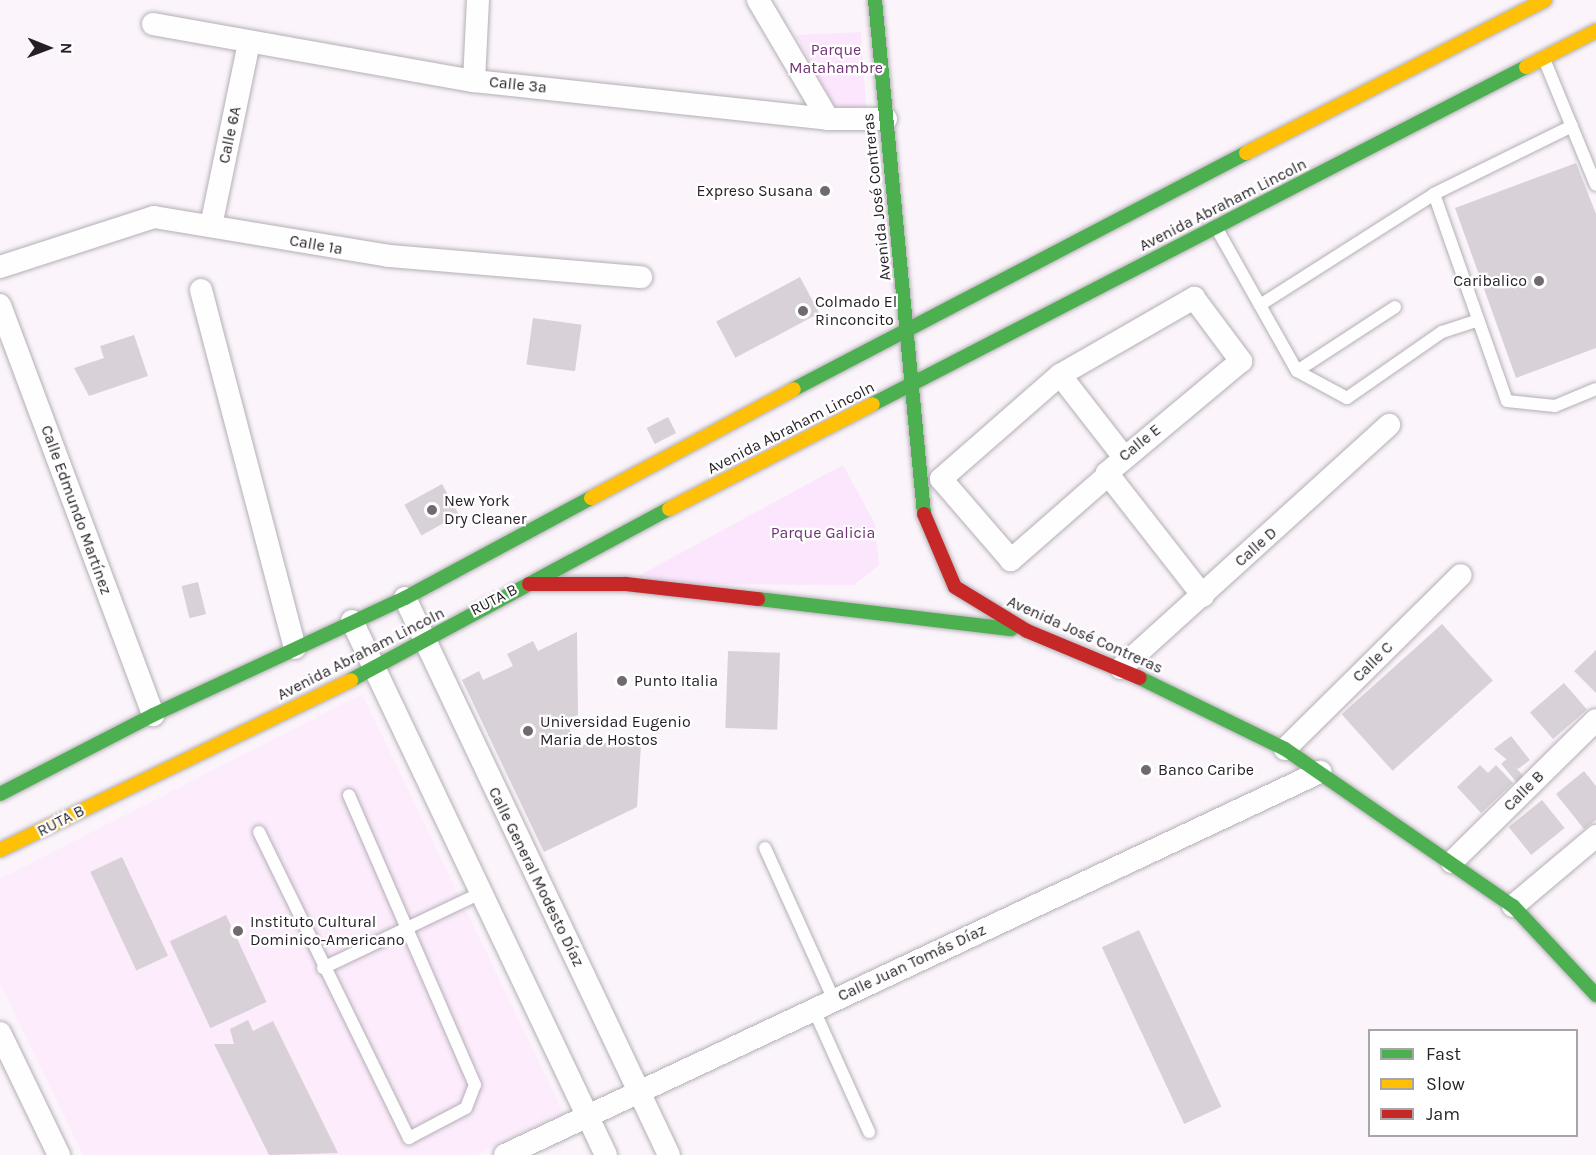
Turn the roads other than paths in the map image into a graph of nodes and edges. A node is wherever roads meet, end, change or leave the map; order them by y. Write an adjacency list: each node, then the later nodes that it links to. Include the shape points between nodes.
1 (478, 0): 9 (street)
2 (758, 0): 11 (street)
3 (875, 0): 10 (main road, Avenida José Contreras)
4 (1545, 0): 24 (main road, Avenida Abraham Lincoln)
5 (153, 24): 7 (street, Calle 3ª)
6 (1596, 31): 8 (main road, Avenida Abraham Lincoln)
7 (249, 43): 9 (street, Calle 3ª); 15 (street, Calle 6A)
8 (1543, 58): 12 (lane); 16 (main road, Avenida Abraham Lincoln)
9 (474, 81): 11 (street, Calle 3ª)
10 (886, 118): 11 (street, Calle 3ª); 24 (main road, Avenida José Contreras)
11 (828, 119)
12 (1572, 126): 13 (lane); 14 (lane)
13 (1596, 185)
14 (1434, 194): 21 (lane); 23 (lane)
15 (211, 226): 17 (street, Calle 1ª, via 147,218); 18 (street, Calle 1ª, via 389,256)
16 (1216, 227): 21 (lane); 27 (main road, Avenida Abraham Lincoln)
17 (0, 267)
18 (641, 278)
19 (201, 290): 39 (street)
20 (0, 305): 42 (street, Calle Edmundo Martínez)
21 (1260, 305): 25 (lane)
22 (1395, 307): 25 (lane)
23 (1478, 320): 25 (lane, via 1442,332 1347,398); 28 (lane, via 1507,401 1555,406)
24 (907, 328): 27 (main road, Avenida José Contreras); 35 (main road, Avenida Abraham Lincoln)
25 (1297, 371)
26 (1059, 375): 30 (street); 30 (street, Calle E, via 1194,298 1241,361); 31 (street, via 941,479 1011,560)
27 (909, 386): 33 (main road, Avenida Abraham Lincoln); 37 (main road, Avenida José Contreras, via 919,504 941,564 955,587)
28 (1596, 389)
29 (1389, 425): 34 (street, Calle D)
30 (1124, 456): 31 (street, Calle E)
31 (1107, 476): 34 (street, Calle E)
32 (1461, 575): 44 (street, Calle C)
33 (525, 584): 37 (main road, via 626,584); 38 (main road, Avenida Abraham Lincoln); 51 (lane, RUTA B)
34 (1203, 596): 40 (street, Calle D)
35 (405, 598): 36 (main road, Avenida Abraham Lincoln); 38 (street, Calle General Modesto Díaz)
36 (352, 621): 39 (main road, Avenida Abraham Lincoln); 41 (street)
37 (1027, 631): 40 (main road, Avenida José Contreras)
38 (424, 642): 41 (main road, Avenida Abraham Lincoln); 60 (street, Calle General Modesto Díaz)
39 (295, 648): 42 (main road, Avenida Abraham Lincoln)
40 (1121, 668): 44 (main road, Avenida José Contreras)
41 (373, 669): 51 (main road, Avenida Abraham Lincoln); 53 (street)
42 (153, 715): 46 (main road, Avenida Abraham Lincoln)
43 (1596, 720): 52 (street, Calle B)
44 (1285, 749): 45 (main road, Avenida José Contreras)
45 (1320, 772): 52 (main road, Avenida José Contreras); 58 (street, Calle Juan Tomás Díaz)
46 (2, 788)
47 (349, 795): 55 (lane)
48 (259, 832): 56 (lane)
49 (1596, 836): 54 (street)
50 (765, 848): 58 (lane)
51 (0, 851)
52 (1452, 862): 54 (main road, Avenida José Contreras)
53 (481, 893): 55 (lane); 61 (street)
54 (1513, 906): 57 (main road, Avenida José Contreras)
55 (408, 927): 56 (lane); 56 (lane, via 475,1085 466,1108 409,1138)
56 (323, 968)
57 (1596, 995)
58 (824, 1005): 60 (street, Calle Juan Tomás Díaz); 62 (lane)
59 (0, 1033): 63 (street)
60 (639, 1090): 61 (street, Calle Juan Tomás Díaz); 66 (street, Calle General Modesto Díaz)
61 (587, 1115): 64 (street, Calle Juan Tomás Díaz); 65 (street)
62 (869, 1132)
63 (59, 1155)
64 (505, 1155)
65 (606, 1155)
66 (669, 1155)

